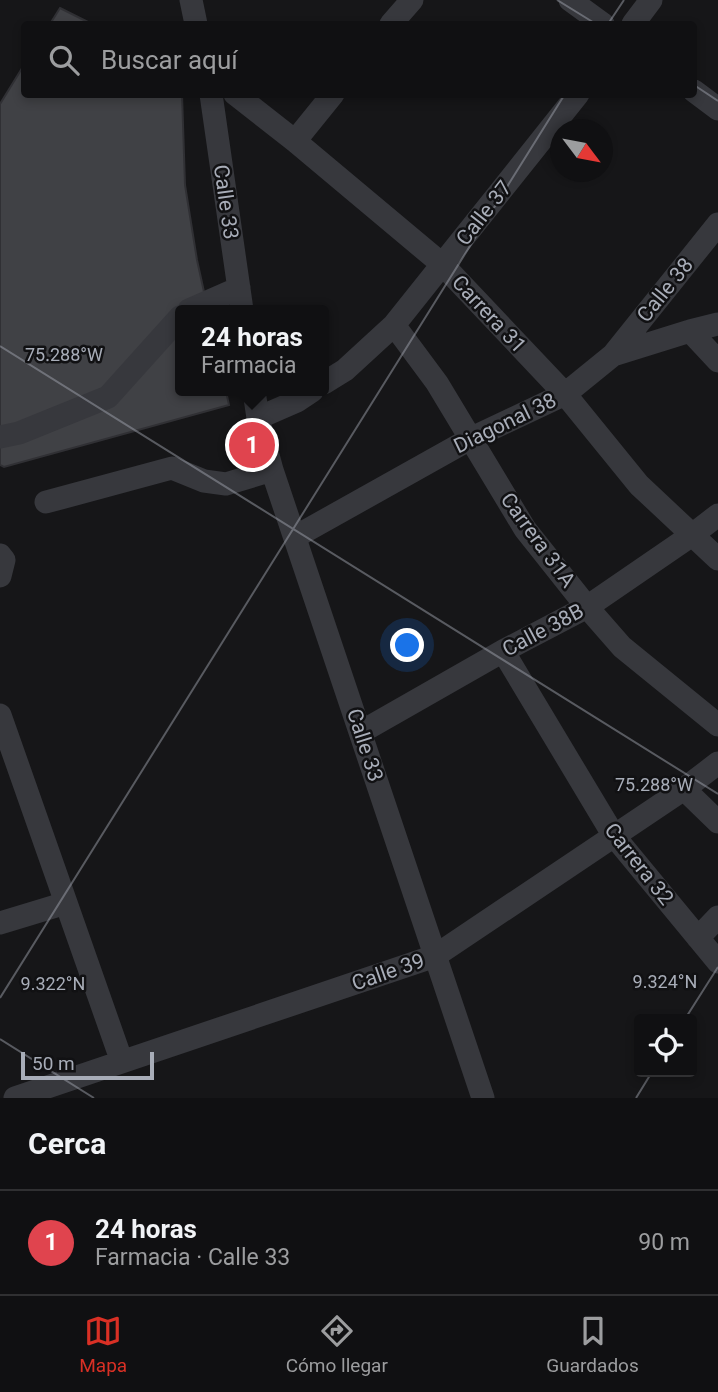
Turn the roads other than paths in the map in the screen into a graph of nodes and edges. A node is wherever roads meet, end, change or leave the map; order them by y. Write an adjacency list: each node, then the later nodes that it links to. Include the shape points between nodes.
1 (191, 0): 5 (street)
2 (412, 0): 6 (street)
3 (570, 0): 7 (street)
4 (651, 0): 8 (street)
5 (195, 21)
6 (394, 21)
7 (599, 21)
8 (635, 21)
9 (697, 93): 14 (street)
10 (212, 98): 18 (street, Calle 33)
11 (240, 98): 15 (street, Carrera 31)
12 (330, 98): 15 (street)
13 (575, 98): 17 (street, Calle 37)
14 (718, 109)
15 (295, 141): 17 (street, Carrera 31)
16 (718, 224): 24 (street, Calle 38)
17 (443, 265): 22 (street, Calle 37); 27 (street, Carrera 31)
18 (241, 299): 19 (street)
19 (213, 305)
20 (175, 323): 31 (street, via 108,397)
21 (718, 324): 23 (street, Diagonal 38)
22 (394, 325): 26 (street, Calle 37); 32 (street, Carrera 31A, via 438,383)
23 (690, 331): 24 (street, Diagonal 38); 25 (street)
24 (613, 355): 27 (street, Diagonal 38)
25 (718, 361)
26 (329, 380)
27 (565, 394): 32 (street, Diagonal 38); 36 (street, Carrera 31, via 639,485)
28 (255, 396): 30 (street, Calle 33)
29 (304, 396): 30 (street)
30 (258, 418): 33 (street, Calle 33)
31 (0, 437)
32 (470, 439): 37 (street, Diagonal 38); 39 (street, Carrera 31A, via 525,529)
33 (272, 470): 34 (street, via 226,484 172,468); 37 (street, Calle 33)
34 (46, 502)
35 (718, 515): 36 (street, Calle 38B)
36 (692, 535): 38 (street, Carrera 31); 39 (street, Calle 38B)
37 (295, 537): 43 (street, Calle 33)
38 (718, 559)
39 (587, 607): 40 (street, Calle 38B); 42 (street, Carrera 31A, via 622,647)
40 (503, 651): 43 (street, Calle 38B); 48 (street, Carrera 32)
41 (0, 715): 45 (street)
42 (718, 725)
43 (361, 732): 53 (street, Calle 33)
44 (718, 763): 46 (street, Calle 39)
45 (9, 772): 49 (street)
46 (684, 789): 47 (street); 48 (street, Calle 39)
47 (718, 822)
48 (614, 836): 52 (street, Carrera 32); 53 (street, Calle 39)
49 (66, 903): 51 (street); 55 (street)
50 (718, 917): 52 (street)
51 (0, 923)
52 (698, 938): 54 (street, Carrera 32)
53 (435, 956): 55 (street, Calle 39); 57 (street, Calle 33)
54 (718, 962)
55 (122, 1062): 56 (street, Calle 39)
56 (15, 1098)
57 (483, 1098)

